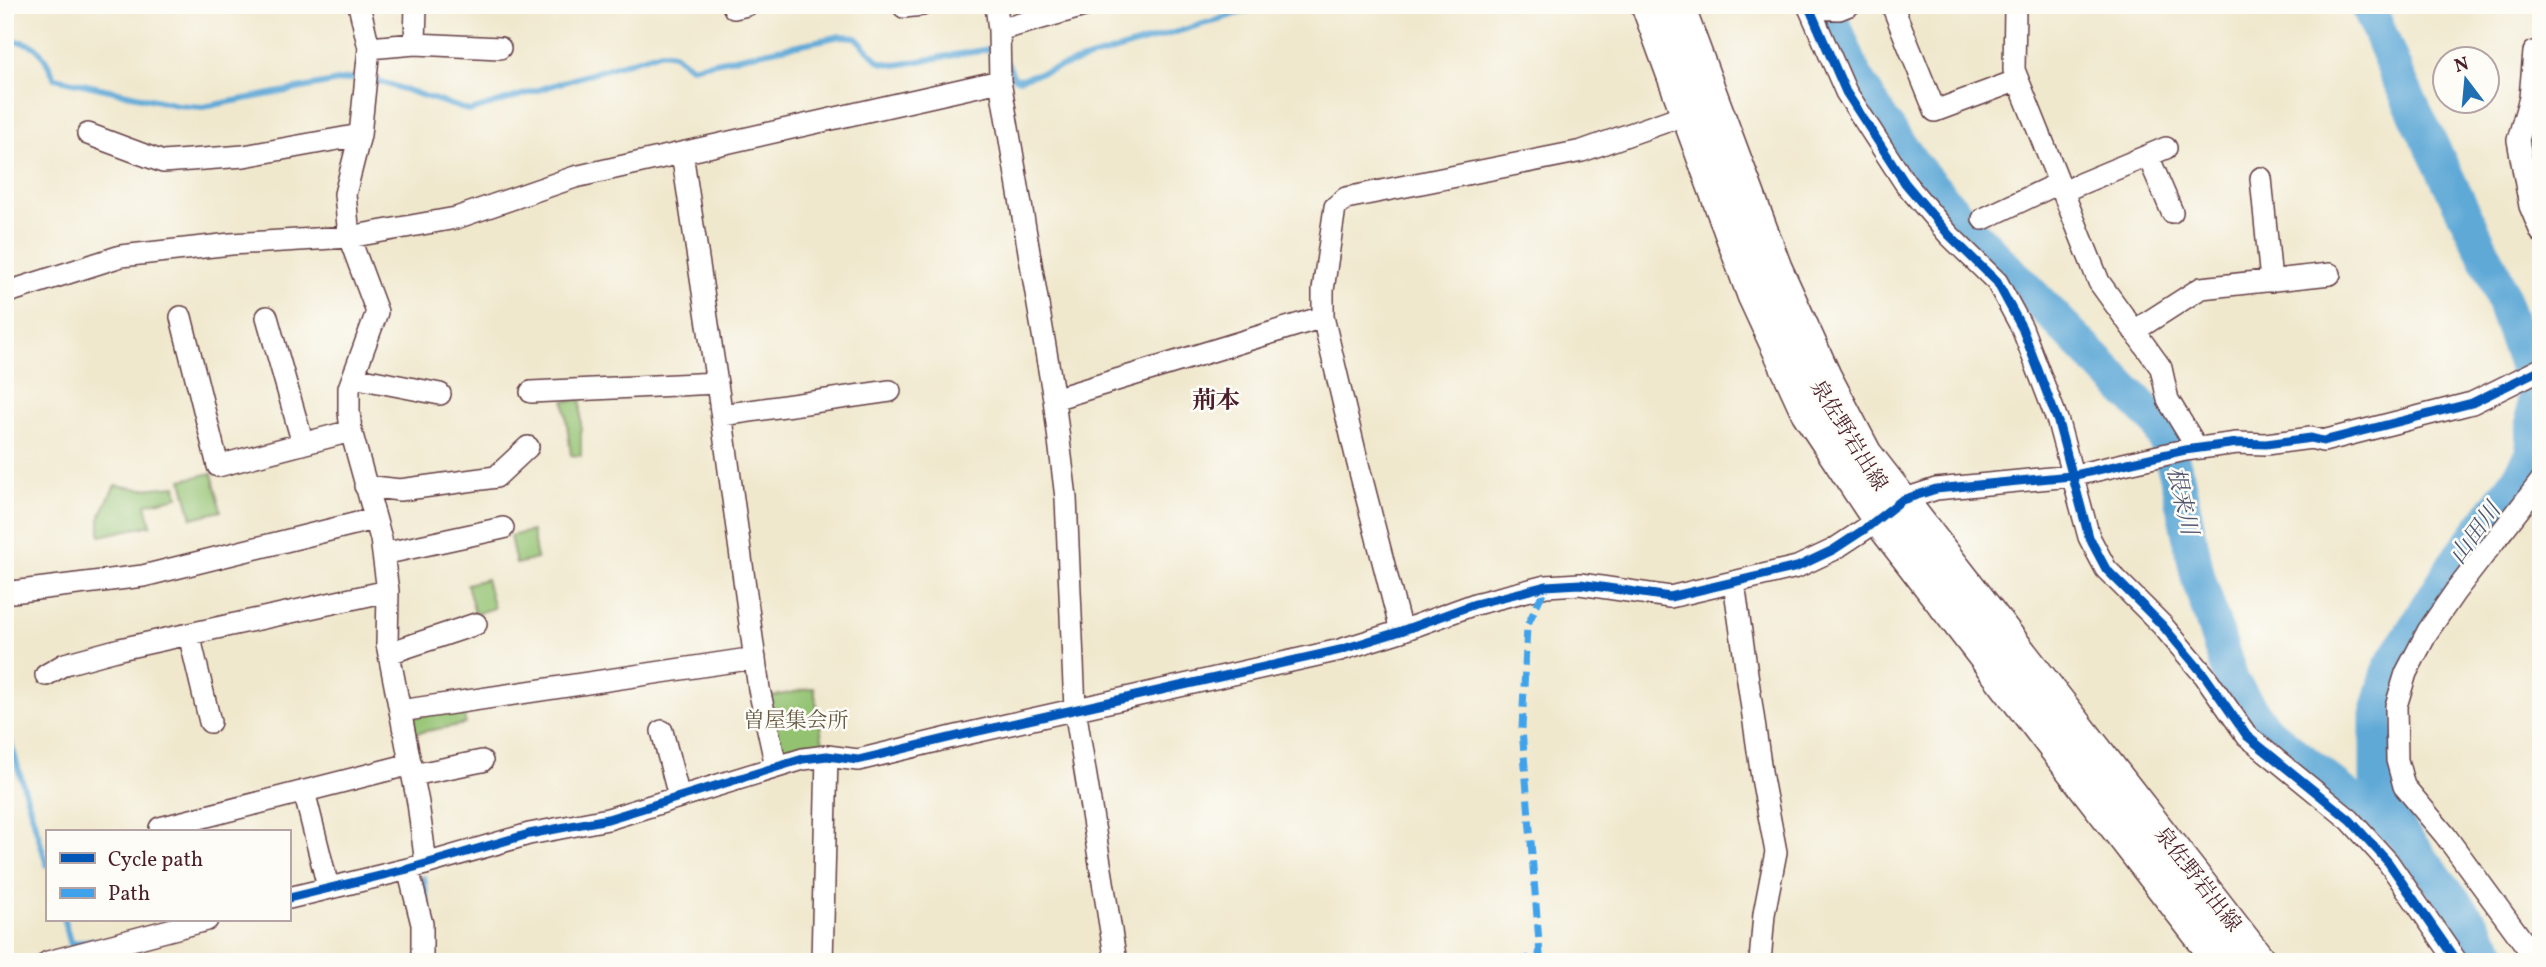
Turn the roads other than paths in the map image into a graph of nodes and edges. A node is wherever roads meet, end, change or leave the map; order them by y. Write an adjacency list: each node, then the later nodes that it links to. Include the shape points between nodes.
1 (359, 5): 19 (street)
2 (415, 5): 15 (street)
3 (733, 5): 4 (street)
4 (747, 5)
5 (904, 5): 6 (street)
6 (922, 5)
7 (996, 5): 16 (street)
8 (1088, 5): 16 (street)
9 (1648, 5): 23 (main road, 泉佐野岩出線)
10 (1677, 5): 23 (main road, 泉佐野岩出線)
11 (1849, 5): 14 (street, via 1839,9)
12 (1892, 5): 20 (street, via 1935,111)
13 (2013, 5): 20 (street)
14 (1808, 7): 53 (street, via 1846,92 1905,183 1997,282 2022,328 2059,422)
15 (415, 44): 17 (street); 19 (street)
16 (999, 44): 21 (street)
17 (500, 48)
18 (2534, 52): 22 (street)
19 (367, 67): 25 (street)
20 (2018, 80): 28 (street)
21 (1000, 81): 26 (street); 47 (street)
22 (2534, 104): 29 (street, via 2518,140)
23 (1702, 112): 39 (street, via 1582,151 1346,198 1335,207); 56 (main road, 泉佐野岩出線, via 1742,183 1775,268)
24 (88, 134): 25 (street, via 163,162 244,156)
25 (360, 135): 33 (street, via 345,194)
26 (681, 153): 33 (street, via 575,177 456,219); 43 (street)
27 (2261, 178): 35 (street)
28 (2061, 187): 30 (street, via 2157,152); 31 (street); 40 (street, via 2099,282)
29 (2535, 204): 32 (street)
30 (2172, 212)
31 (1983, 219)
32 (2541, 232)
33 (349, 237): 36 (street, via 121,257); 42 (street, via 377,313)
34 (2329, 274): 35 (street)
35 (2271, 281): 40 (street, via 2201,288)
36 (5, 293)
37 (181, 317): 50 (street, via 218,466)
38 (267, 317): 50 (street)
39 (1323, 317): 47 (street); 64 (street)
40 (2134, 331): 52 (street, via 2161,368 2168,400)
41 (2541, 369): 52 (street, via 2472,403 2323,441 2311,438)
42 (353, 377): 46 (street); 49 (street, via 349,388)
43 (717, 383): 45 (street); 48 (street)
44 (890, 391): 48 (street)
45 (531, 392)
46 (440, 394)
47 (1054, 399): 69 (street, via 1066,498)
48 (722, 415): 67 (street)
49 (351, 431): 50 (street); 55 (street)
50 (303, 444)
51 (528, 447): 55 (street, via 496,477 400,490)
52 (2191, 449): 53 (street)
53 (2071, 476): 56 (street, via 1936,489); 92 (street, via 2089,537 2106,569 2162,625 2247,736 2350,820 2388,862)
54 (2541, 481): 93 (street, via 2428,631 2406,673 2396,706 2396,760 2404,786)
55 (365, 486): 57 (street)
56 (1890, 509): 60 (street, via 1833,550 1797,567); 90 (main road, 泉佐野岩出線); 91 (main road, 泉佐野岩出線)
57 (374, 519): 59 (street); 62 (street, via 143,576)
58 (503, 528): 59 (street)
59 (383, 554): 61 (street)
60 (1734, 583): 64 (street, via 1670,597 1580,584 1546,586 1475,604); 89 (street, via 1776,852)
61 (388, 591): 65 (street); 66 (street)
62 (12, 592)
63 (476, 624): 66 (street)
64 (1401, 631): 69 (street, via 1340,650)
65 (190, 634): 68 (street, via 65,664); 71 (street)
66 (389, 653): 70 (street)
67 (755, 658): 70 (street); 75 (street)
68 (46, 675)
69 (1075, 709): 73 (street, via 858,760); 88 (street)
70 (400, 711): 76 (street)
71 (210, 722)
72 (662, 731): 78 (street)
73 (827, 756): 75 (street); 87 (street)
74 (482, 761): 76 (street)
75 (776, 766): 78 (street)
76 (412, 769): 77 (street); 80 (street)
77 (304, 791): 79 (street); 81 (street)
78 (678, 796): 80 (street, via 608,819 529,834)
79 (160, 828)
80 (417, 867): 81 (street); 86 (street)
81 (328, 887): 82 (street)
82 (290, 898)
83 (202, 922): 84 (street)
84 (122, 952): 85 (street)
85 (48, 962)
86 (422, 962)
87 (822, 962)
88 (1116, 962)
89 (1760, 962)
90 (2221, 962)
91 (2260, 962)
92 (2457, 962)
93 (2538, 962)

